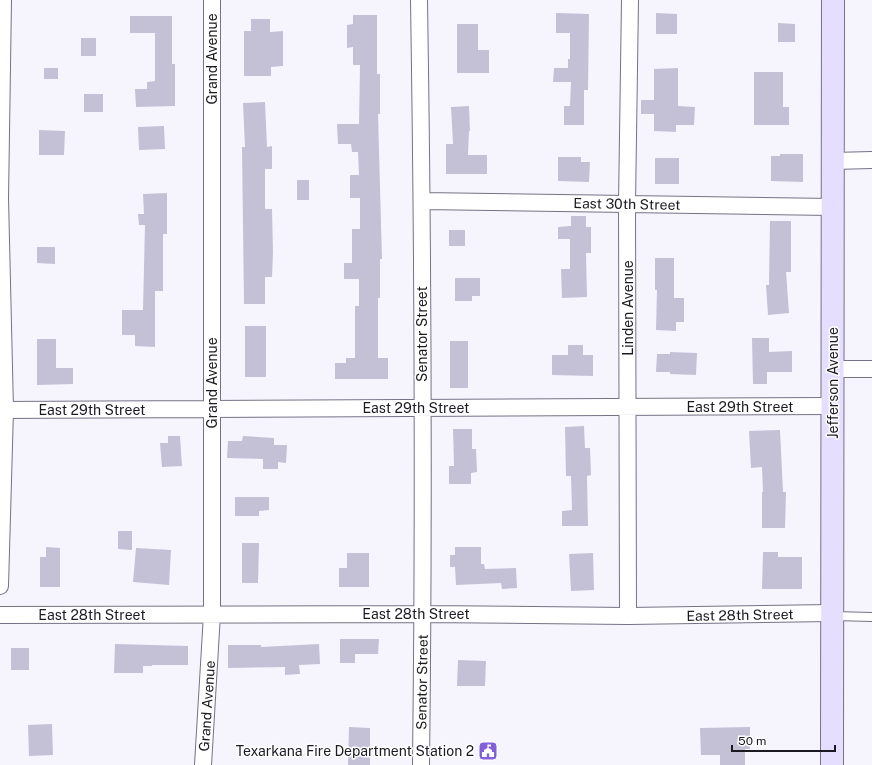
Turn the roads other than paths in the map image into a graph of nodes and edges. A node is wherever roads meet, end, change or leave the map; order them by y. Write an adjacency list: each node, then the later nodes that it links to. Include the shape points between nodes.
1 (3, 0): 8 (street)
2 (212, 0): 18 (street, Grand Avenue)
3 (419, 0): 9 (street, Senator Street)
4 (630, 0): 10 (street, Linden Avenue)
5 (833, 0): 7 (main road, Jefferson Avenue)
6 (872, 160): 7 (street)
7 (833, 161): 11 (main road, Jefferson Avenue)
8 (0, 198): 17 (street)
9 (422, 200): 10 (street, East 30th Street); 16 (street, Senator Street)
10 (627, 204): 11 (street, East 30th Street); 15 (street, Linden Avenue)
11 (833, 208): 12 (main road, Jefferson Avenue)
12 (832, 369): 13 (street); 14 (main road, Jefferson Avenue)
13 (872, 369)
14 (833, 406): 15 (street, East 29th Street); 22 (main road, Jefferson Avenue)
15 (628, 407): 16 (street, East 29th Street); 24 (street, Linden Avenue)
16 (422, 408): 18 (street, East 29th Street); 21 (street, Senator Street)
17 (2, 410): 18 (street, East 29th Street); 19 (street)
18 (212, 410): 20 (street, Grand Avenue)
19 (0, 586)
20 (212, 614): 21 (street, East 28th Street); 23 (street, East 28th Street); 26 (street, Grand Avenue)
21 (423, 614): 24 (street, East 28th Street); 27 (street, Senator Street)
22 (832, 615): 24 (street, East 28th Street); 25 (lane); 28 (main road, Jefferson Avenue)
23 (0, 616)
24 (628, 616)
25 (872, 617)
26 (203, 765)
27 (421, 765)
28 (832, 765)

